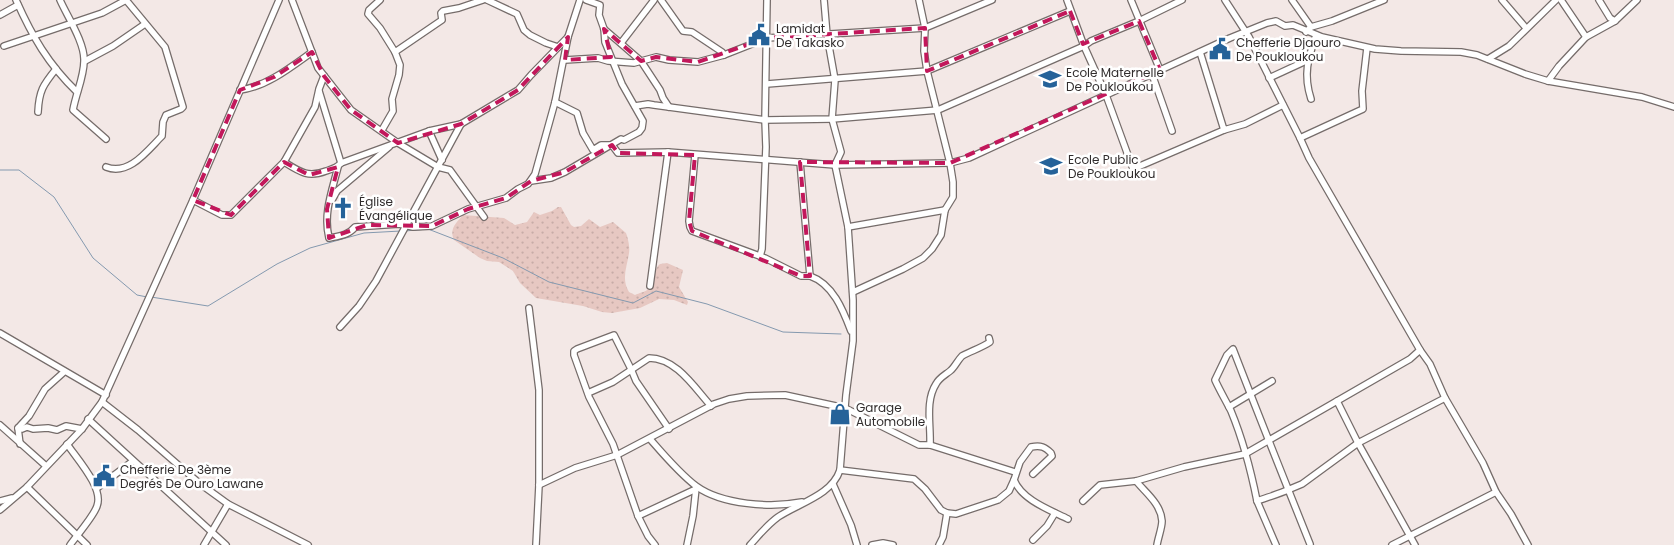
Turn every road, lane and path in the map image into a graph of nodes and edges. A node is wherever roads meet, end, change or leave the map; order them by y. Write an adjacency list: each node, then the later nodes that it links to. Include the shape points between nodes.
1 (60, 0): 32 (street)
2 (126, 0): 32 (street, via 102,13); 33 (street)
3 (279, 0): 70 (street)
4 (292, 0): 50 (street)
5 (380, 0): 51 (street, via 368,14)
6 (483, 0): 51 (street, via 443,11 442,20)
7 (487, 0): 48 (street, via 516,14 530,35)
8 (580, 0): 42 (street)
9 (586, 0): 36 (street, via 600,4 599,15)
10 (654, 0): 45 (street)
11 (661, 0): 53 (street, via 683,31 692,32)
12 (767, 0): 43 (street)
13 (824, 0): 39 (street)
14 (919, 0): 34 (street)
15 (992, 0): 34 (street)
16 (1067, 0): 28 (street)
17 (1130, 0): 30 (street)
18 (1182, 0): 30 (street)
19 (1225, 0): 38 (street)
20 (1292, 0): 37 (street)
21 (1384, 0): 37 (street)
22 (1502, 0): 35 (street)
23 (1556, 0): 35 (street)
24 (1560, 0): 44 (street)
25 (1599, 0): 31 (street)
26 (1637, 0): 31 (street)
27 (17, 2): 29 (street); 41 (street)
28 (1070, 11): 47 (street); 62 (street)
29 (0, 15)
30 (1139, 21): 47 (street); 61 (street)
31 (1615, 21): 44 (street)
32 (70, 23): 41 (street); 57 (street, via 83,51)
33 (145, 24): 57 (street); 101 (street, via 168,54 183,107 166,115 162,136 135,162 117,170)
34 (926, 28): 39 (street); 62 (street, via 924,51)
35 (1526, 28): 54 (street, via 1509,46)
36 (604, 29): 45 (street); 58 (street, via 605,42)
37 (1308, 30): 38 (street, via 1276,21); 40 (street)
38 (1245, 32): 52 (street); 65 (street)
39 (827, 35): 43 (street); 66 (street)
40 (1316, 35): 49 (street); 56 (street)
41 (33, 36): 46 (street); 60 (street)
42 (568, 37): 48 (street); 55 (street)
43 (767, 38): 53 (street); 68 (street)
44 (1586, 38): 67 (street)
45 (621, 43): 59 (street)
46 (4, 46)
47 (1084, 46): 72 (street); 79 (street)
48 (558, 47): 83 (street, via 518,90)
49 (1367, 48): 54 (street, via 1461,52); 88 (street, via 1363,109)
50 (312, 52): 64 (street); 70 (street, via 274,77 250,89)
51 (395, 52): 84 (street, via 400,65 392,98 393,111)
52 (1200, 52): 61 (street); 86 (street)
53 (724, 55): 59 (street, via 698,62 656,57)
54 (1488, 59): 67 (street)
55 (565, 60): 58 (street, via 598,58); 74 (street)
56 (1308, 60): 65 (street); 73 (street, via 1306,84)
57 (84, 61): 71 (street)
58 (613, 61): 59 (street); 75 (street)
59 (641, 61): 77 (street)
60 (56, 70): 71 (street); 80 (street, via 43,84)
61 (1160, 70): 63 (street)
62 (927, 71): 66 (street); 79 (street)
63 (1152, 74): 72 (street); 87 (street)
64 (324, 76): 69 (street); 84 (street, via 351,110)
65 (1269, 78): 76 (street)
66 (835, 80): 68 (street); 81 (street)
67 (1548, 81): 78 (street, via 1642,97)
68 (767, 84): 82 (street)
69 (318, 89): 96 (street, via 315,107); 99 (street)
70 (240, 90): 104 (street)
71 (77, 92): 89 (street, via 74,111)
72 (1106, 95): 86 (street, via 1133,169); 98 (street, via 968,158)
73 (1311, 99)
74 (555, 102): 91 (street, via 577,113 593,150 601,145); 103 (street)
75 (636, 106): 77 (street); 91 (street, via 643,120 642,128)
76 (1283, 106): 86 (street); 88 (street)
77 (668, 107): 82 (street)
78 (1674, 107)
79 (938, 110): 81 (street); 98 (street)
80 (38, 112)
81 (832, 119): 82 (street); 100 (street, via 841,152)
82 (765, 120): 95 (street)
83 (461, 124): 85 (street); 94 (street)
84 (382, 130): 90 (street)
85 (429, 130): 90 (street); 94 (street)
86 (1224, 130)
87 (1172, 131)
88 (1300, 138): 120 (street)
89 (106, 139)
90 (395, 144): 99 (street); 102 (street); 106 (street, via 337,192)
91 (612, 145): 92 (street, via 618,154); 103 (street, via 565,172)
92 (668, 152): 93 (street); 113 (street)
93 (695, 155): 95 (street); 111 (street, via 688,221 692,231)
94 (442, 160): 102 (street)
95 (766, 161): 97 (street); 111 (street)
96 (284, 162): 99 (street, via 310,175); 104 (street, via 231,215 222,215)
97 (800, 162): 100 (street); 112 (street)
98 (950, 163): 100 (street); 107 (street, via 953,197)
99 (339, 165): 106 (street)
100 (835, 165): 110 (street)
101 (106, 167)
102 (438, 167): 105 (street, via 450,170); 109 (street)
103 (531, 181): 105 (street, via 506,198)
104 (193, 200): 125 (street)
105 (476, 206): 108 (street); 109 (street, via 432,226)
106 (327, 208): 109 (street, via 329,238 344,235 355,227)
107 (945, 210): 110 (street); 114 (street, via 941,236 923,258)
108 (484, 217)
109 (406, 225): 116 (street, via 376,281)
110 (848, 227): 114 (street)
111 (760, 256): 112 (street, via 801,276)
112 (810, 276): 118 (street, via 818,278 837,300)
113 (650, 286)
114 (852, 292): 118 (street)
115 (529, 308): 153 (street, via 539,390)
116 (340, 327)
117 (0, 334): 122 (street)
118 (852, 335): 132 (street)
119 (990, 338): 143 (street, via 986,345 958,360 953,369 935,384 929,407)
120 (1420, 350): 127 (street); 128 (street)
121 (632, 369): 124 (street); 124 (street, via 614,336 576,349 574,355); 130 (street, via 649,358 671,363); 137 (street, via 636,381)
122 (64, 372): 125 (street); 135 (street, via 44,389)
123 (1272, 381): 126 (street)
124 (588, 393): 145 (street)
125 (106, 395): 129 (street)
126 (1251, 395): 131 (street); 131 (street, via 1233,349 1215,380); 139 (street)
127 (1445, 398): 140 (street); 159 (street)
128 (1337, 401): 139 (street); 140 (street)
129 (102, 402): 133 (street); 165 (street)
130 (711, 406): 132 (street, via 747,396 785,395); 137 (street)
131 (1229, 407): 144 (street)
132 (845, 408): 143 (street, via 919,445); 148 (street)
133 (88, 419): 136 (street); 146 (street)
134 (1, 427): 141 (street)
135 (18, 428): 136 (street); 141 (street)
136 (82, 428): 142 (street)
137 (669, 430): 138 (street)
138 (650, 439): 145 (street); 157 (street)
139 (1269, 441): 144 (street); 158 (street)
140 (1358, 443): 158 (street, via 1302,484); 173 (street)
141 (20, 444): 147 (street)
142 (67, 444): 147 (street); 156 (street)
143 (930, 445): 149 (street)
144 (1245, 454): 152 (street); 164 (street)
145 (617, 455): 153 (street); 169 (street)
146 (133, 460): 156 (street); 171 (street)
147 (46, 466): 155 (street)
148 (840, 470): 154 (street); 167 (street, via 914,479)
149 (1015, 472): 150 (street, via 1032,447 1045,447 1052,456); 151 (street)
150 (1032, 474)
151 (1014, 480): 167 (street, via 1009,491 998,500 956,514); 168 (street, via 1026,496)
152 (1136, 481): 163 (street, via 1100,485); 189 (street, via 1155,502 1160,513 1162,522)
153 (539, 484): 181 (street)
154 (833, 484): 162 (street); 185 (street, via 852,524)
155 (27, 487): 160 (street); 172 (street)
156 (97, 488): 172 (street, via 97,507)
157 (696, 488): 162 (street, via 714,496 743,502 769,505); 169 (street); 183 (street)
158 (1288, 490): 164 (street); 175 (street)
159 (1496, 492): 173 (street); 193 (street)
160 (12, 498): 161 (street); 166 (street)
161 (0, 501)
162 (807, 501): 184 (street, via 779,517)
163 (1083, 501)
164 (1256, 501): 190 (street)
165 (228, 504): 171 (street); 180 (street)
166 (0, 510)
167 (947, 513): 188 (street)
168 (1055, 513): 170 (street); 174 (street)
169 (638, 516): 182 (street)
170 (1068, 519)
171 (212, 532): 178 (street); 179 (street)
172 (76, 535): 176 (street); 177 (street)
173 (1410, 536): 191 (street); 192 (street)
174 (1033, 540)
175 (1310, 544)
176 (70, 545)
177 (87, 545)
178 (204, 545)
179 (226, 545)
180 (308, 545)
181 (536, 545)
182 (656, 545)
183 (687, 545)
184 (750, 545)
185 (857, 545)
186 (872, 545): 187 (street)
187 (893, 545)
188 (939, 545)
189 (1157, 545)
190 (1276, 545)
191 (1392, 545)
192 (1415, 545)
193 (1528, 545)

